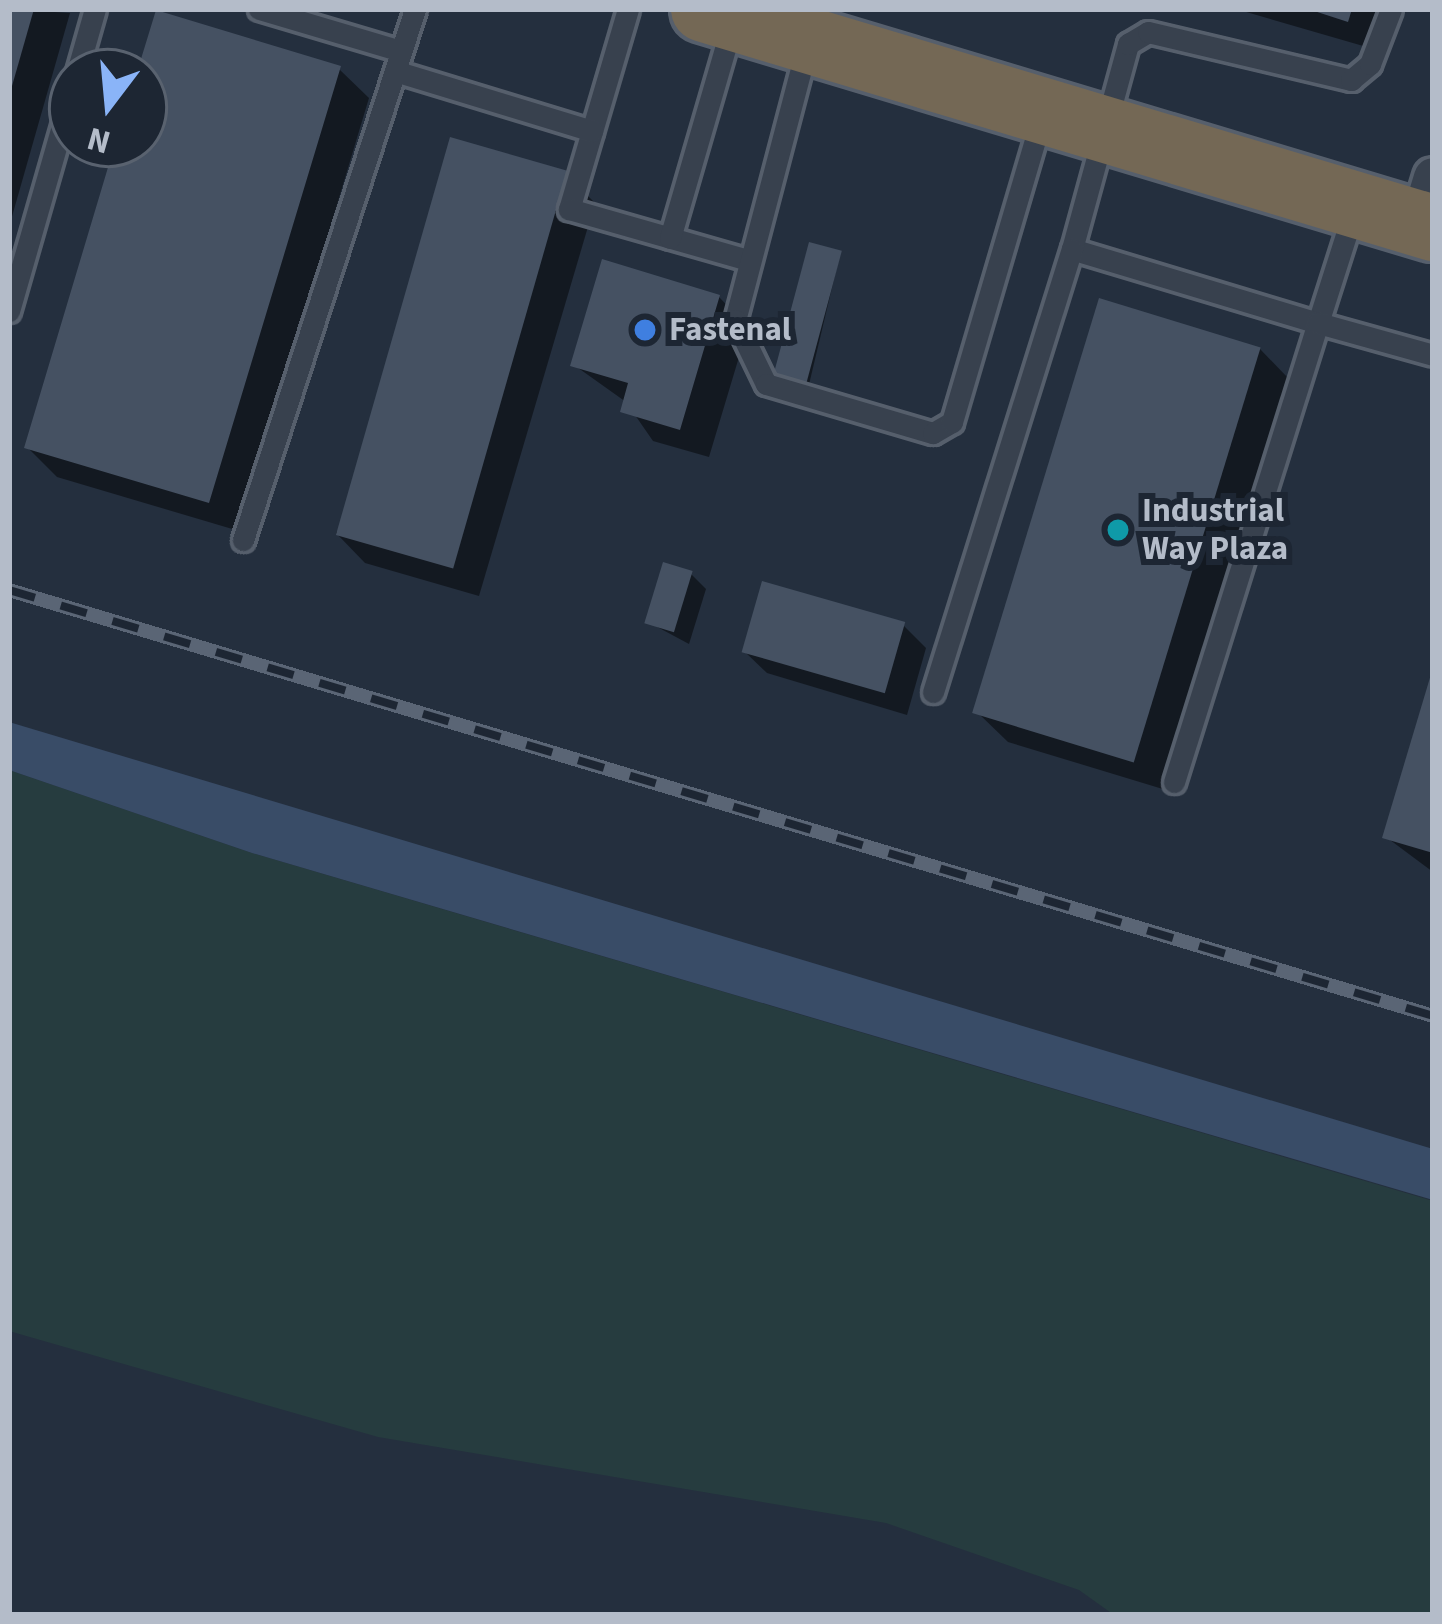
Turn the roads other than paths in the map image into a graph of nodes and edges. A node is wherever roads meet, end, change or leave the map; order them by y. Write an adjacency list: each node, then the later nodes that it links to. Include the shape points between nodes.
1 (94, 9): 8 (lane)
2 (259, 9): 9 (lane)
3 (415, 9): 9 (lane)
4 (628, 9): 11 (lane)
5 (1391, 9): 10 (lane, via 1370,64 1351,80 1148,32 1128,44)
6 (719, 13): 7 (highway); 15 (lane)
7 (809, 40): 10 (highway); 17 (lane)
8 (83, 48)
9 (398, 61): 11 (lane); 21 (lane)
10 (1074, 120): 13 (highway); 16 (lane); 17 (lane, via 952,422 934,433 766,384 735,320)
11 (592, 131): 15 (lane, via 569,209)
12 (50, 168): 18 (lane)
13 (1356, 204): 14 (highway); 19 (lane)
14 (1428, 209)
15 (670, 238): 17 (lane)
16 (1072, 249): 19 (lane); 22 (lane)
17 (744, 259)
18 (9, 310)
19 (1318, 323): 20 (lane); 23 (lane)
20 (1433, 355)
21 (243, 539)
22 (934, 692)
23 (1174, 782)

